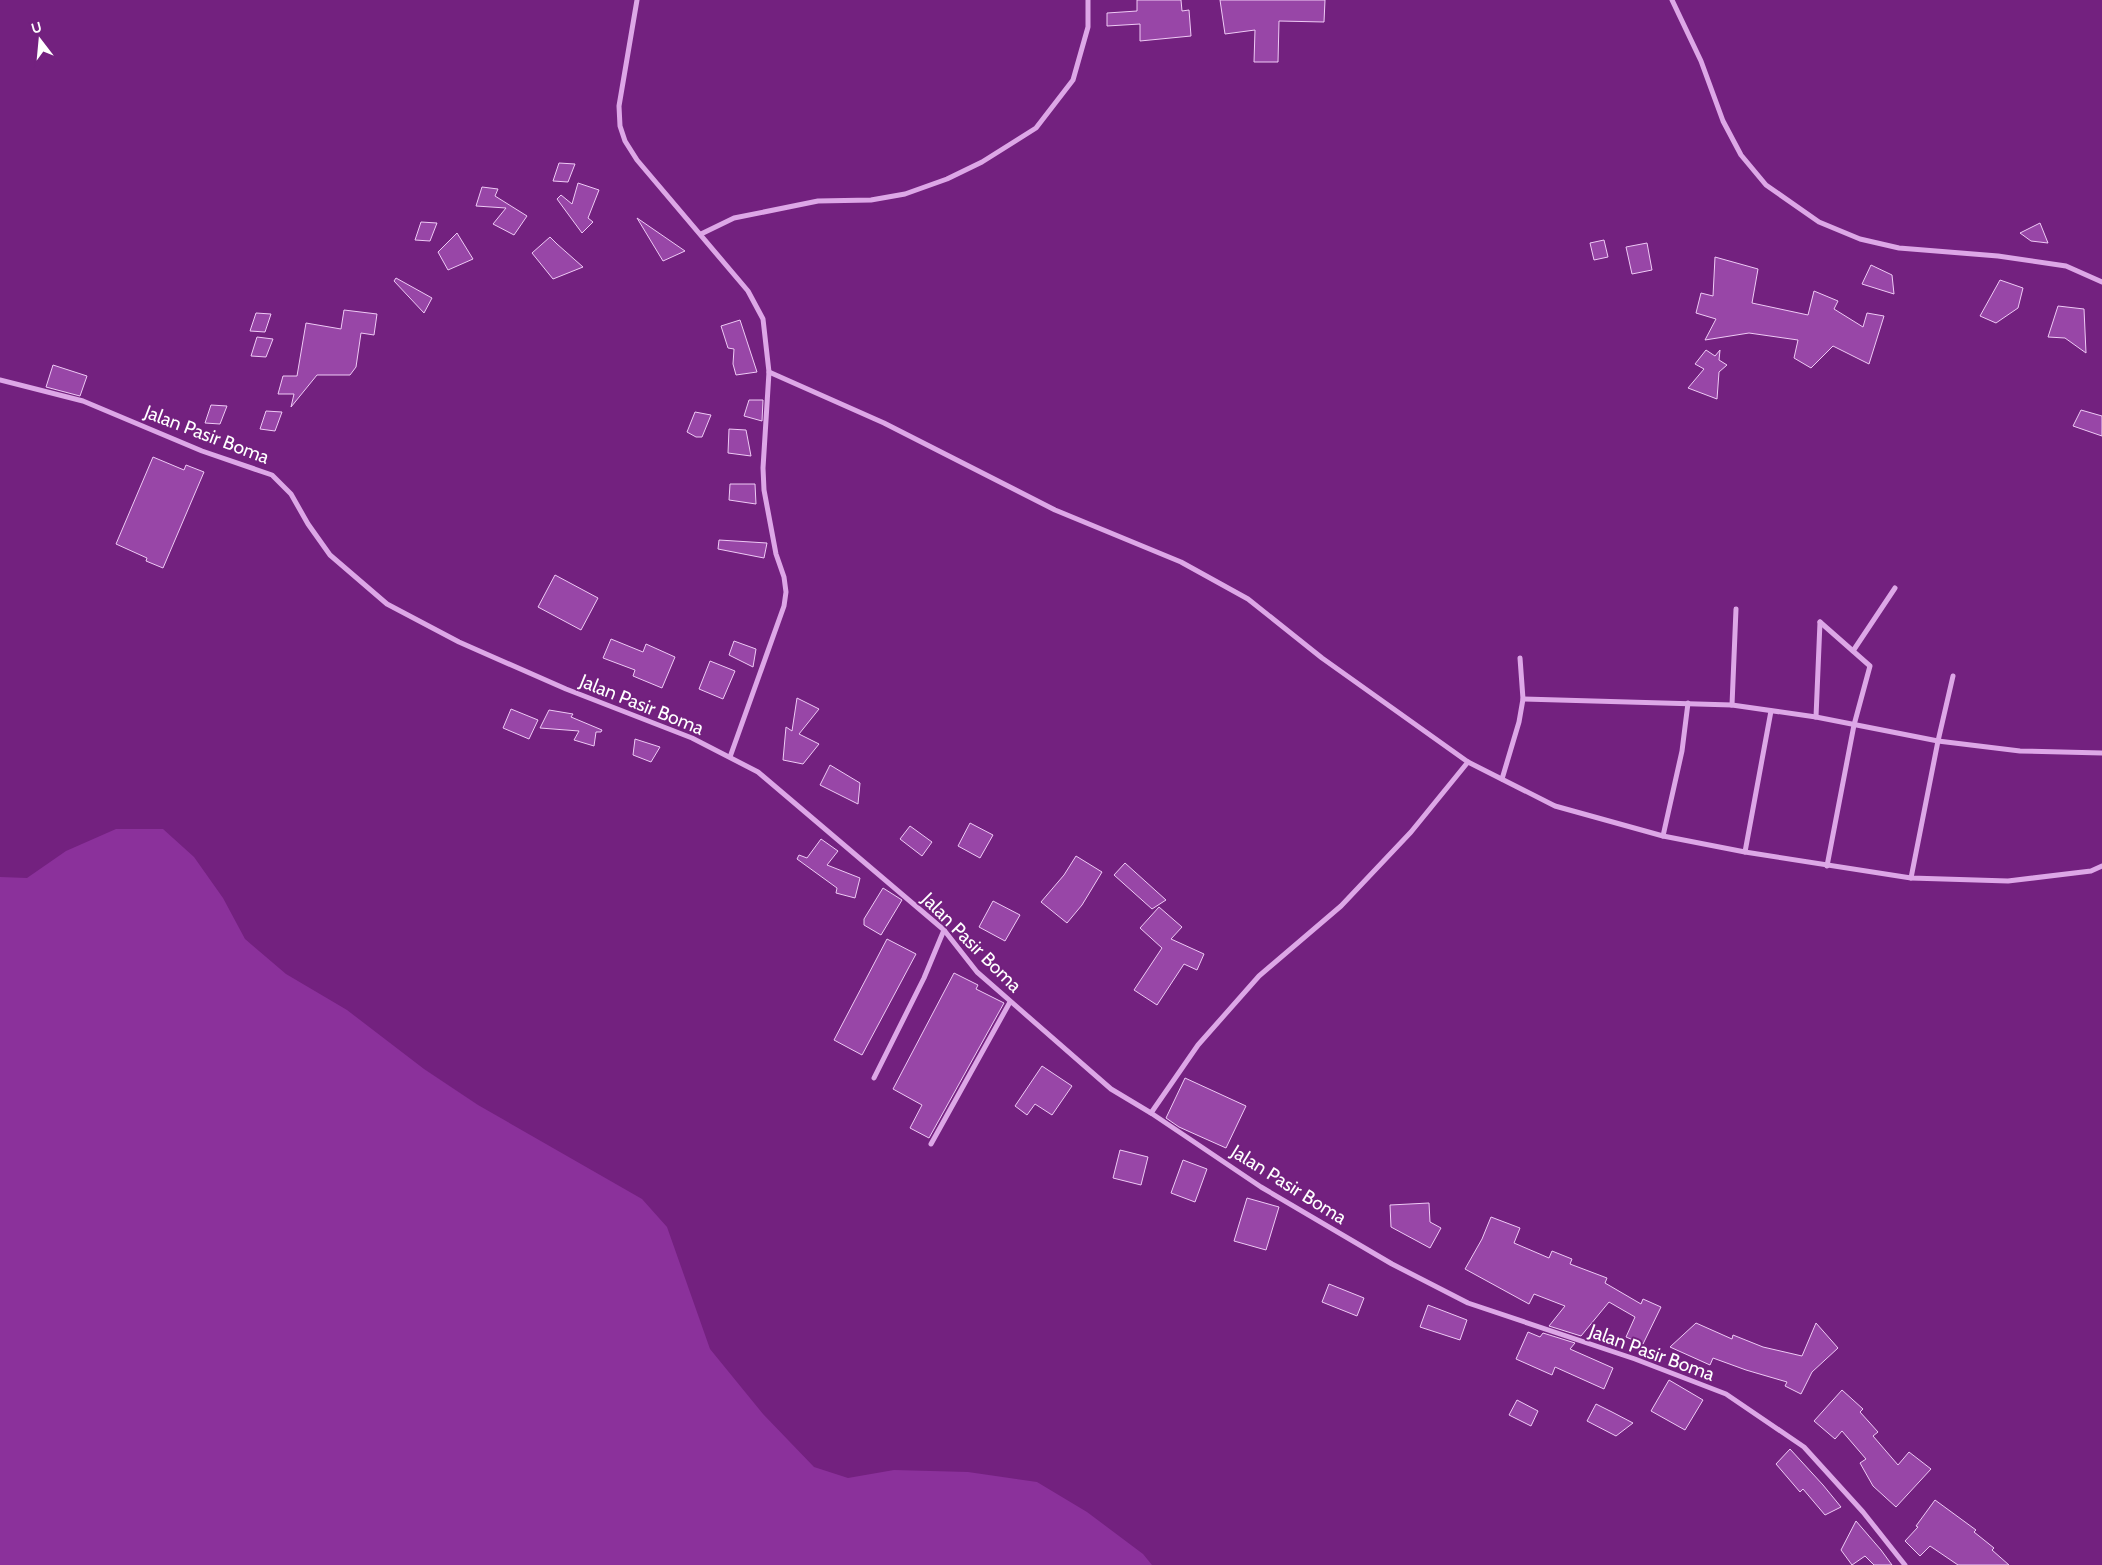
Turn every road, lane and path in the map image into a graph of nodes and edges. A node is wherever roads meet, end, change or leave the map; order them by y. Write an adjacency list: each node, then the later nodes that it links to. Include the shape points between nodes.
1 (637, 0): 4 (street, via 619,106 624,141)
2 (1088, 0): 4 (street, via 1088,27 1073,80 1036,128 982,162 905,194 871,200 818,201 734,218)
3 (1672, 0): 5 (street, via 1701,61 1723,121 1742,155 1766,185 1819,222 1860,239 1899,248 1998,256 2066,266)
4 (702, 234): 6 (street, via 757,306 763,319)
5 (2102, 282)
6 (769, 372): 21 (street, via 764,490 786,592 784,606); 22 (street, via 884,423 1055,510 1181,562 1248,599 1322,658)
7 (0, 380): 21 (street, Jalan Pasir Boma, via 83,401 202,451 272,475 291,494 330,555 387,604 459,642 566,690 692,738)
8 (1895, 588): 10 (street)
9 (1736, 609): 15 (street)
10 (1853, 651): 17 (street, via 1820,622); 18 (street, via 1870,666)
11 (1520, 658): 13 (street)
12 (1954, 676): 19 (street)
13 (1523, 699): 14 (street); 23 (street)
14 (1688, 704): 15 (street); 24 (street, via 1682,751)
15 (1732, 706): 16 (street)
16 (1771, 711): 17 (street); 25 (street)
17 (1816, 716): 18 (street)
18 (1854, 725): 19 (street); 26 (street)
19 (1938, 741): 20 (street, via 2020,751); 28 (street)
20 (2102, 754)
21 (730, 757): 29 (street, Jalan Pasir Boma, via 758,772)
22 (1468, 762): 23 (street); 32 (street, via 1410,832 1341,906 1260,976 1198,1045)
23 (1502, 779): 24 (street, via 1555,806)
24 (1663, 836): 25 (street)
25 (1745, 852): 26 (street)
26 (1827, 866): 28 (street)
27 (2102, 866): 28 (street, via 2091,872 2008,881)
28 (1911, 878)
29 (944, 930): 30 (street, Jalan Pasir Boma, via 977,972); 31 (street)
30 (1010, 1002): 32 (street, Jalan Pasir Boma, via 1111,1089); 33 (street)
31 (874, 1078)
32 (1151, 1113): 34 (street, Jalan Pasir Boma, via 1261,1187 1392,1264 1468,1303 1635,1359 1726,1394 1804,1447 1863,1512)
33 (930, 1144)
34 (1905, 1565)

